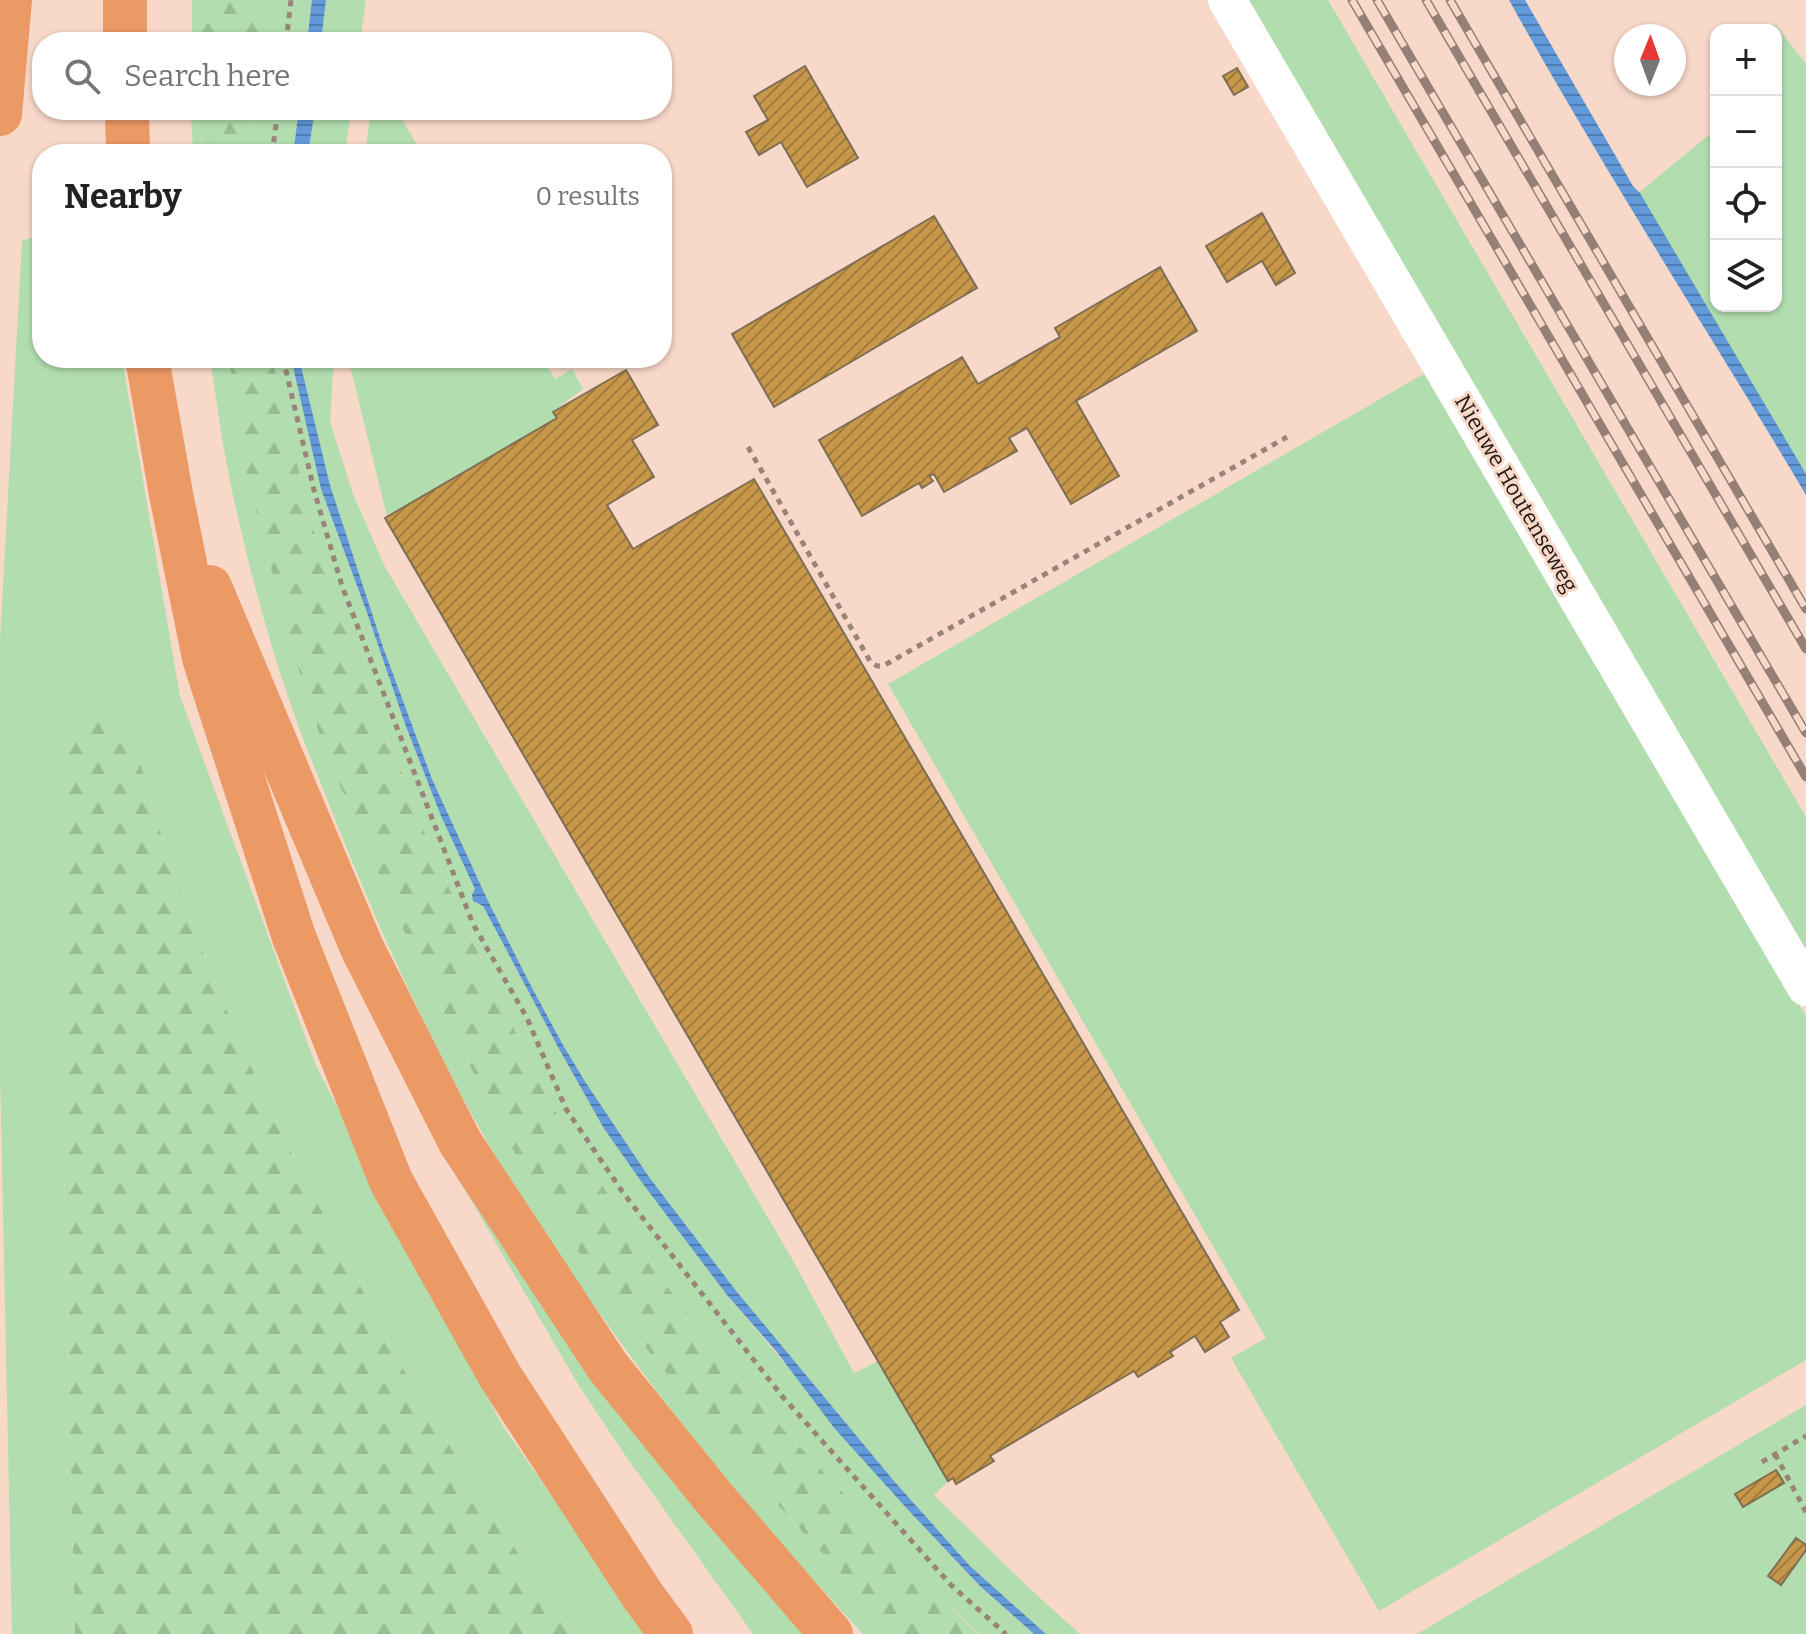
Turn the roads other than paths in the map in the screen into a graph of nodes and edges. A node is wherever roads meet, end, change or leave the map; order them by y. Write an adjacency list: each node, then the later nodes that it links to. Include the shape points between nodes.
1 (10, 0): 5 (highway)
2 (125, 0): 4 (highway)
3 (1227, 0): 10 (street, Nieuwe Houtenseweg)
4 (125, 32)
5 (0, 114)
6 (127, 120): 7 (highway)
7 (128, 144)
8 (149, 368): 9 (highway)
9 (171, 494): 11 (highway, via 204,658 294,937 391,1181 500,1376); 12 (highway, via 362,948 460,1142 608,1367)
10 (1806, 987)
11 (671, 1634)
12 (831, 1634)

